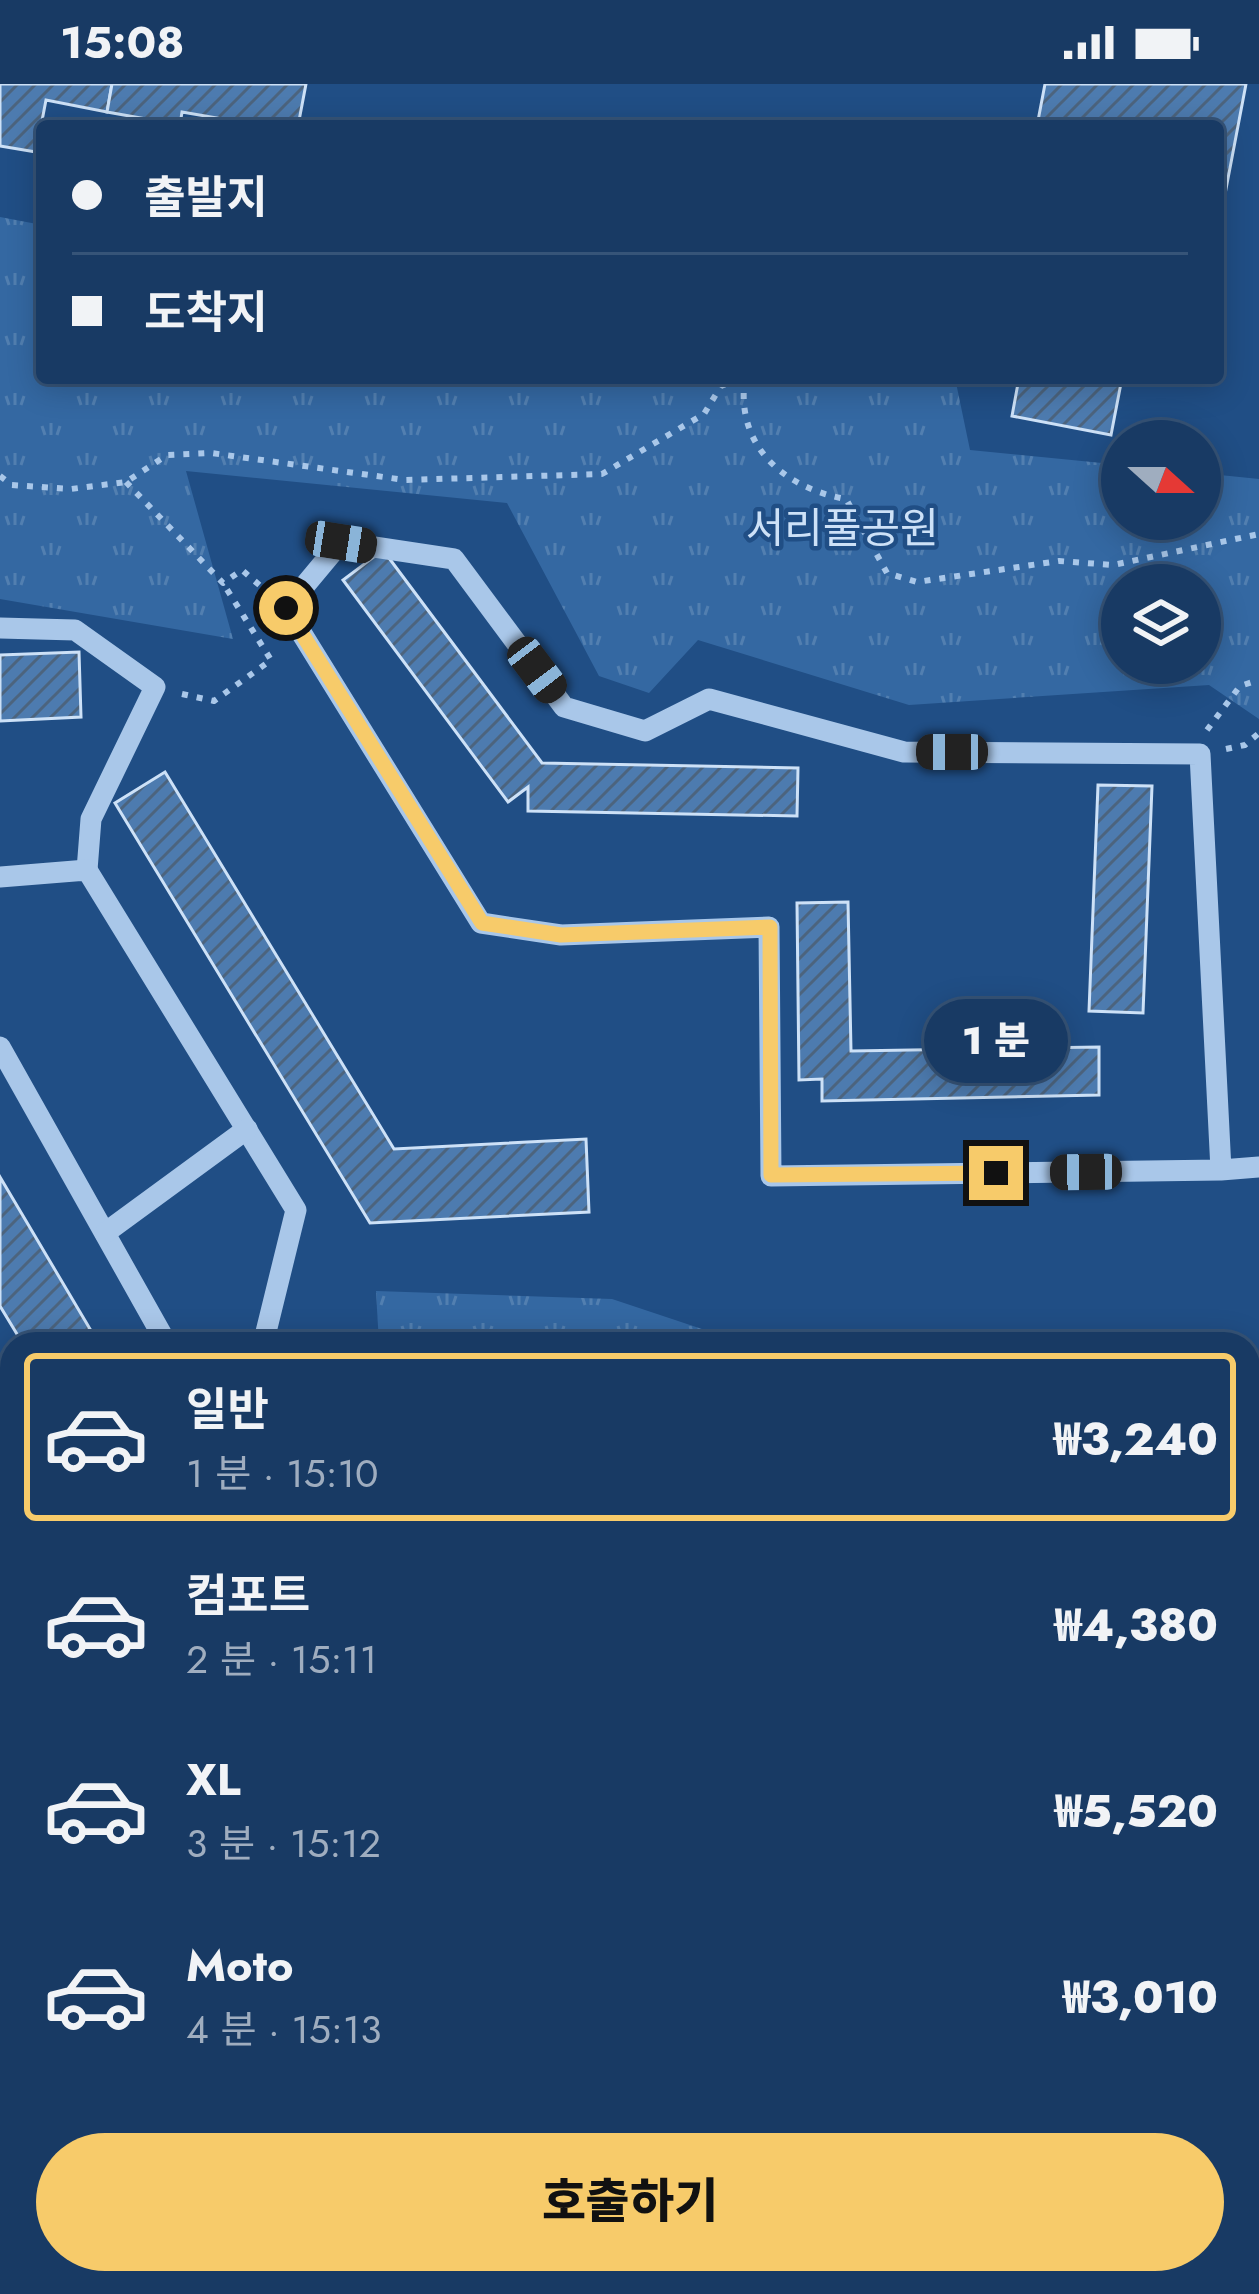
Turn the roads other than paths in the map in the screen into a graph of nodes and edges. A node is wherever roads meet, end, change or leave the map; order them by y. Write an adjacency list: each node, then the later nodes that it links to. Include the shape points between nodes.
1 (0, 628): 2 (street, via 75,630 155,687 91,819)
2 (87, 870): 3 (street); 5 (street)
3 (0, 877)
4 (0, 1047): 8 (street)
5 (247, 1130): 8 (street); 9 (street, via 296,1210)
6 (1259, 1167): 7 (street)
7 (1221, 1170): 7 (street, via 1200,754 904,752 709,699 644,731 565,707 454,559 341,542 286,608 482,923 561,935 770,927 771,1175)
8 (104, 1233): 10 (street)
9 (270, 1314): 11 (street); 12 (street)
10 (160, 1332)
11 (266, 1332)
12 (277, 1332)

